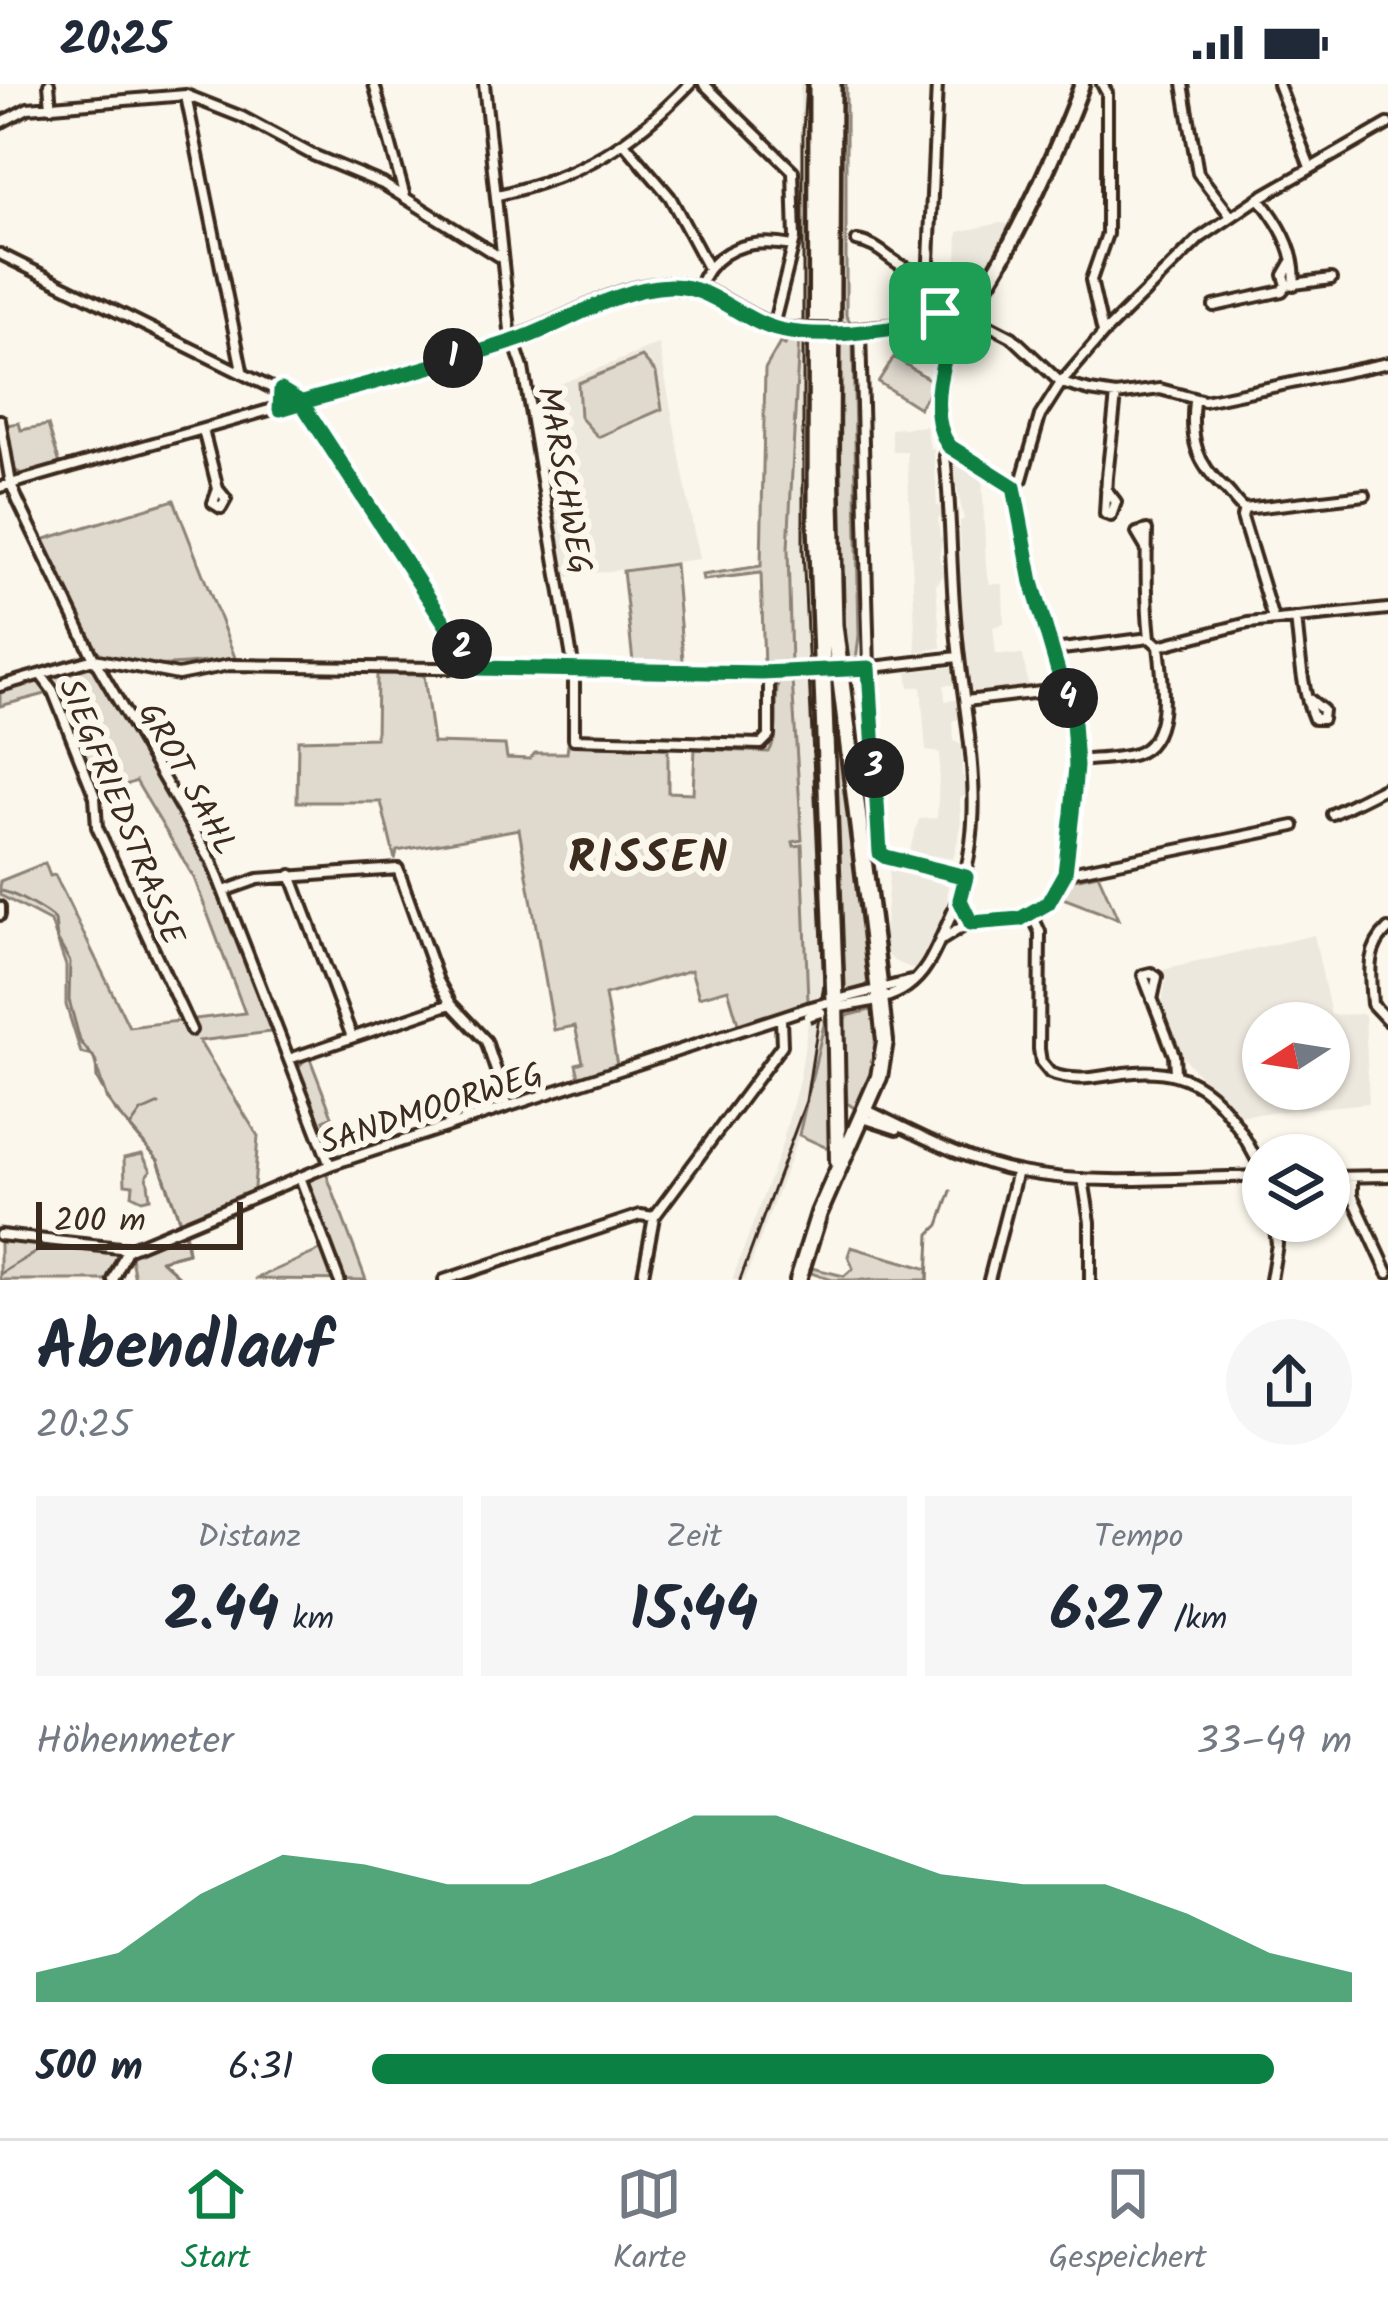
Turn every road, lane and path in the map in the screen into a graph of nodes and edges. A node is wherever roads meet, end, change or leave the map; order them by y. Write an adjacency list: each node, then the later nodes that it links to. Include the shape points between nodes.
1 (50, 84): 14 (street)
2 (374, 84): 20 (street)
3 (484, 84): 19 (street, MARSCHWEG)
4 (690, 84): 17 (street)
5 (704, 84): 24 (street, via 791,167)
6 (818, 84): 90 (highway, via 817,544)
7 (832, 84): 87 (highway, via 834,625)
8 (937, 84): 28 (street)
9 (1082, 84): 33 (street, via 1032,200)
10 (1102, 84): 37 (street, via 1107,234 1091,280)
11 (1183, 84): 22 (street, via 1201,180)
12 (1279, 84): 18 (street)
13 (186, 95): 14 (street); 20 (street); 40 (street)
14 (51, 107): 15 (street)
15 (0, 122)
16 (1388, 124): 18 (street)
17 (625, 144): 19 (street, via 571,174); 27 (street, via 670,197)
18 (1310, 167): 21 (street)
19 (498, 195): 26 (street, MARSCHWEG)
20 (405, 197): 26 (street)
21 (1259, 197): 22 (street); 30 (street, via 1286,237)
22 (1230, 215): 37 (street)
23 (857, 241): 28 (street, via 903,270)
24 (794, 246): 27 (street, via 760,240); 35 (street)
25 (0, 254): 40 (street)
26 (502, 259): 38 (street, MARSCHWEG)
27 (707, 266): 31 (street)
28 (928, 272): 34 (street)
29 (1331, 279): 30 (street)
30 (1291, 285): 32 (street)
31 (698, 290): 35 (street); 38 (street, via 648,287)
32 (1214, 306)
33 (971, 308): 34 (street); 41 (street)
34 (946, 323): 36 (street); 49 (street, via 939,409)
35 (772, 327): 36 (street, bridge)
36 (860, 331): 66 (street)
37 (1103, 334): 41 (street)
38 (514, 340): 45 (street); 67 (street, MARSCHWEG)
39 (1388, 362): 44 (street)
40 (242, 371): 42 (street)
41 (1061, 383): 43 (street); 51 (street)
42 (281, 390): 45 (street); 46 (street)
43 (1116, 394): 44 (street, via 1160,389); 52 (street)
44 (1194, 401): 55 (street, via 1196,452)
45 (302, 403): 46 (street); 65 (street)
46 (280, 409): 48 (street)
47 (0, 420): 50 (street, GROT SAHL)
48 (202, 430): 50 (street); 53 (street)
49 (949, 446): 51 (street); 63 (street)
50 (5, 485): 64 (street, GROT SAHL)
51 (1014, 487): 62 (street)
52 (1106, 488)
53 (218, 489)
54 (1365, 495): 55 (street)
55 (1244, 509): 59 (street)
56 (1147, 550): 60 (street)
57 (1388, 609): 58 (street)
58 (1296, 618): 59 (street); 72 (street)
59 (1273, 619): 61 (street)
60 (1150, 638): 61 (street); 62 (street)
61 (1159, 646): 74 (street, via 1163,690 1152,740 1134,754)
62 (1054, 650): 71 (street)
63 (958, 657): 66 (street); 73 (street)
64 (94, 659): 65 (street, via 178,675 229,665); 69 (street); 81 (street, GROT SAHL)
65 (474, 668): 67 (street)
66 (869, 668): 68 (street, bridge); 80 (street, via 880,853)
67 (574, 670): 68 (street); 68 (street, MARSCHWEG, via 578,742 766,742)
68 (774, 672)
69 (41, 675): 70 (street); 94 (street, SIEGFRIEDSTRASSE, via 95,797 97,827)
70 (0, 686)
71 (1066, 689): 73 (street); 74 (street)
72 (1308, 698)
73 (966, 701): 80 (street, via 975,800)
74 (1076, 761): 78 (street)
75 (1388, 786): 76 (street)
76 (1332, 814)
77 (1294, 826): 78 (street)
78 (1065, 873): 83 (street)
79 (291, 875): 81 (street); 89 (street, via 398,869); 95 (street)
80 (966, 877): 82 (street)
81 (224, 891): 96 (street, GROT SAHL)
82 (960, 900): 84 (street); 86 (street)
83 (1032, 915): 84 (street); 97 (street, via 1040,932 1039,1049 1050,1073 1091,1079)
84 (971, 923): 86 (street)
85 (1388, 929): 92 (street, via 1371,950 1370,977 1372,1004)
86 (940, 942): 87 (street, SANDMOORWEG, via 922,974)
87 (879, 993): 90 (street, SANDMOORWEG); 99 (main road, via 884,1054)
88 (1152, 1000): 97 (street)
89 (451, 1004): 95 (street); 98 (street, via 486,1041)
90 (831, 1006): 91 (street, SANDMOORWEG, bridge); 93 (main road)
91 (785, 1018): 98 (street, SANDMOORWEG); 109 (street, via 782,1045)
92 (1388, 1021)
93 (836, 1027): 99 (main road, via 845,1103); 103 (main road)
94 (191, 1030)
95 (352, 1037): 96 (street)
96 (289, 1059): 101 (street, GROT SAHL)
97 (1175, 1072): 100 (street)
98 (508, 1106): 101 (street, SANDMOORWEG)
99 (865, 1114): 102 (street); 103 (main road)
100 (1243, 1134)
101 (330, 1165): 106 (street, SANDMOORWEG)
102 (1017, 1171): 108 (street); 120 (street)
103 (837, 1172): 119 (main road)
104 (1242, 1175): 108 (street)
105 (1388, 1176): 107 (street)
106 (300, 1177): 113 (street, SANDMOORWEG); 116 (street)
107 (1352, 1177): 114 (street, via 1352,1195)
108 (1083, 1179): 121 (street)
109 (654, 1217): 117 (street); 118 (street)
110 (0, 1234): 112 (street)
111 (1276, 1242): 122 (street)
112 (112, 1248): 113 (street); 113 (street, SANDMOORWEG, via 107,1260)
113 (125, 1254): 115 (street)
114 (1388, 1273)
115 (113, 1280)
116 (338, 1280)
117 (444, 1280)
118 (642, 1280)
119 (797, 1280)
120 (989, 1280)
121 (1090, 1280)
122 (1271, 1280)

